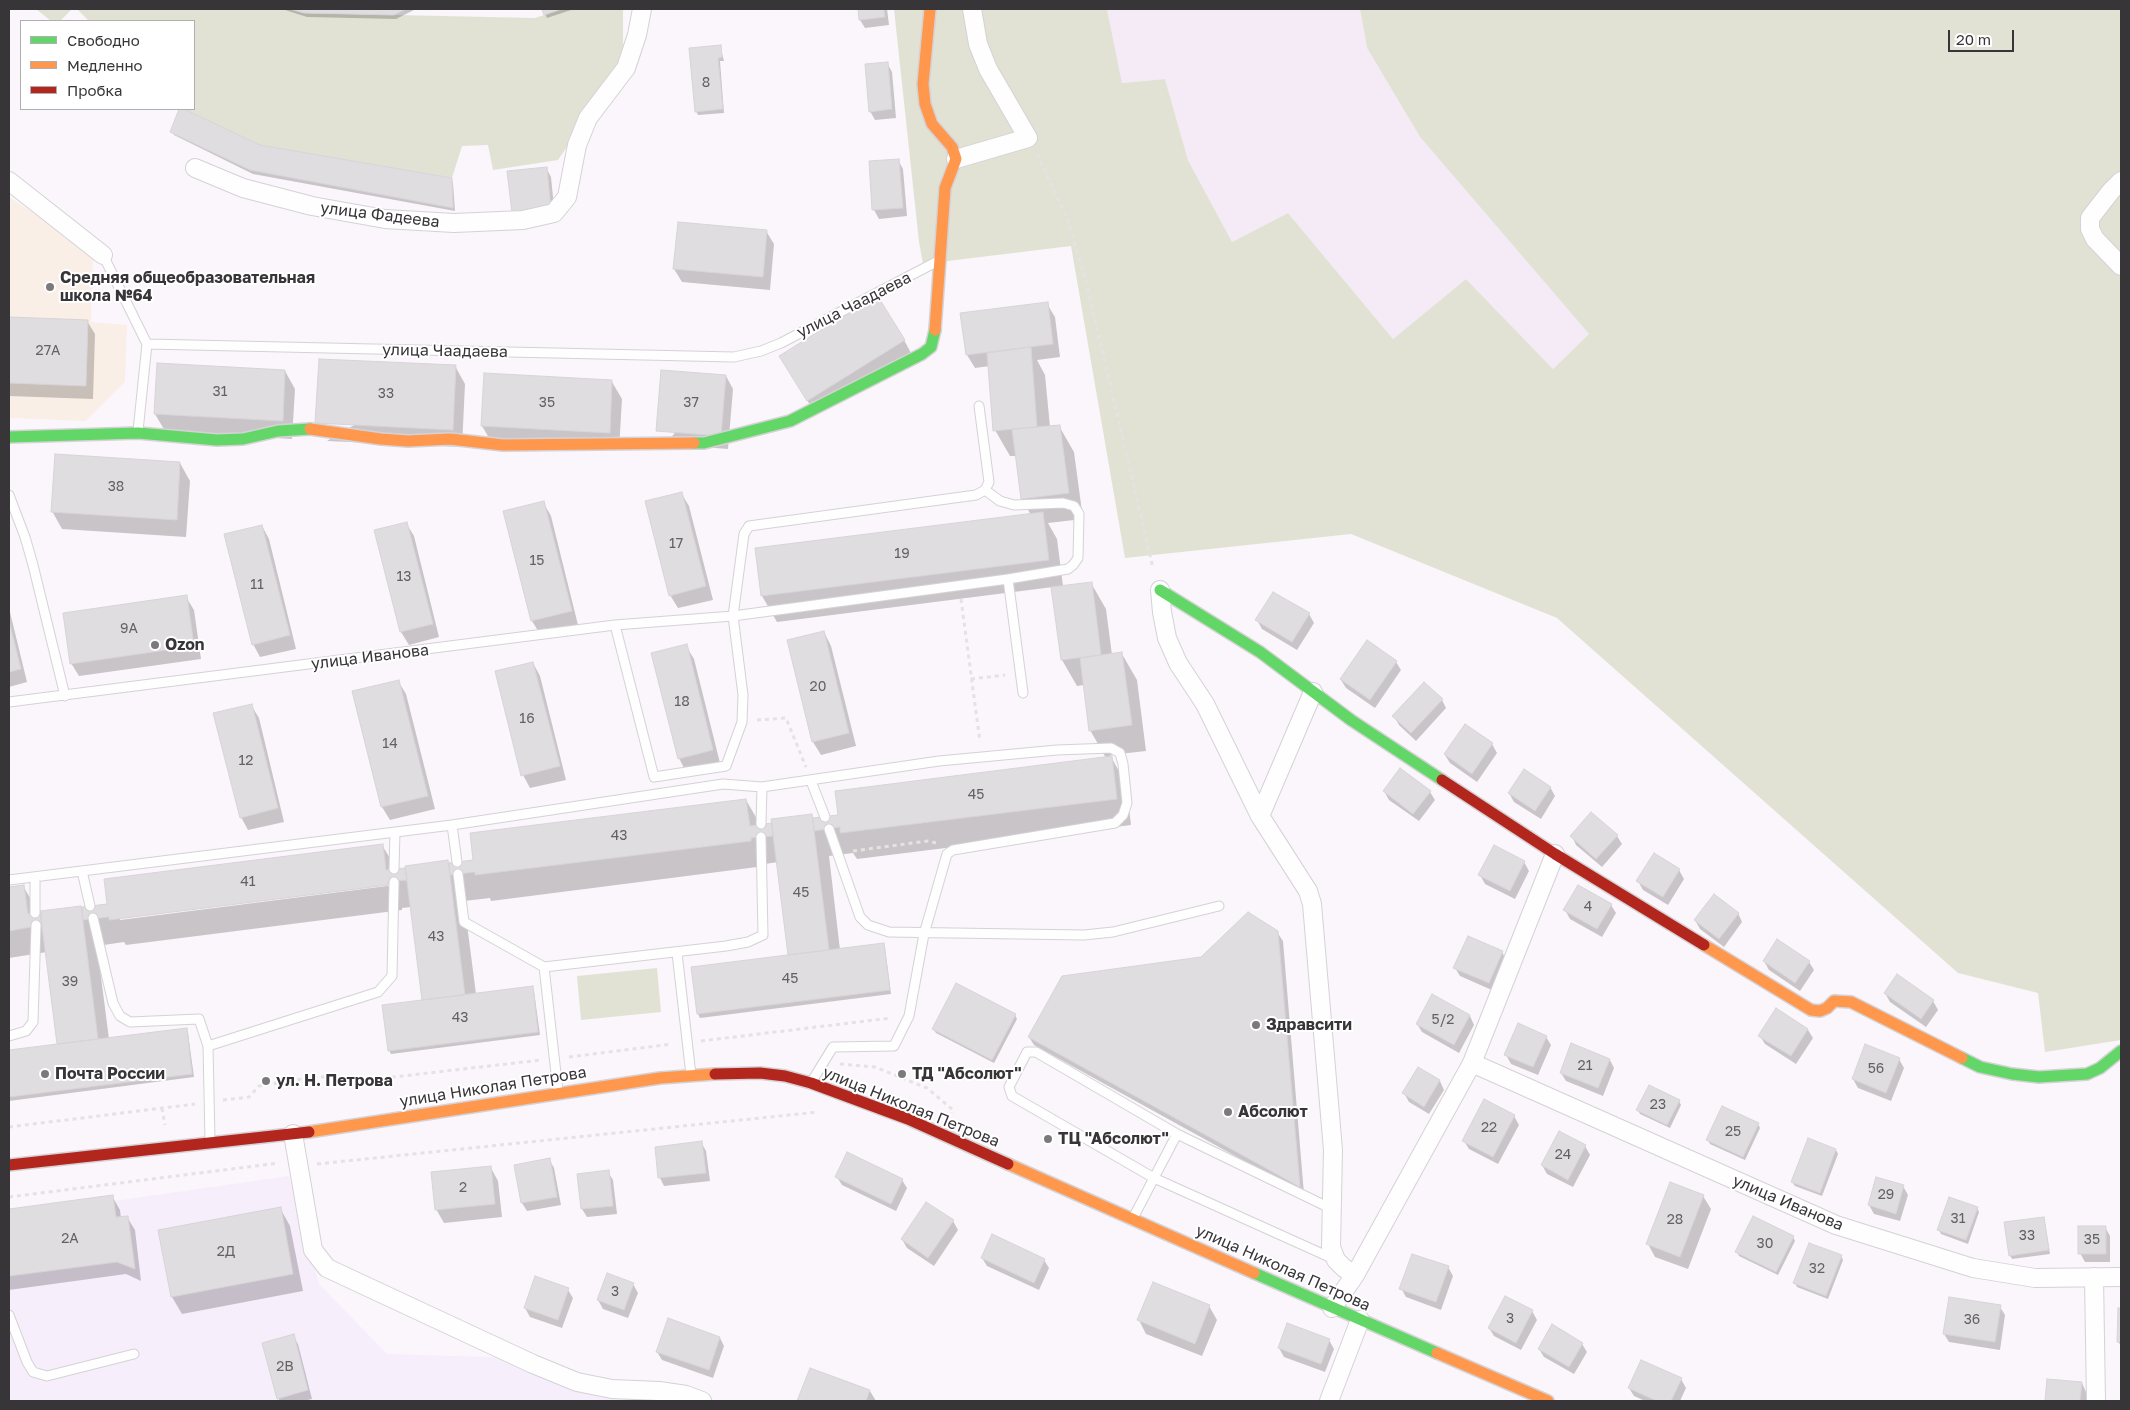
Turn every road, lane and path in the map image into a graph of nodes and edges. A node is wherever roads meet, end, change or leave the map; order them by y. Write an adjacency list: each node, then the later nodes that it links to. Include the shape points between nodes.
1 (642, 9): 6 (street, улица Фадеева, via 626,68 588,118 577,145 567,197 554,214 523,220 454,224 385,219 312,206 243,188)
2 (930, 9): 5 (street, via 923,84 925,104 932,124 952,148)
3 (972, 9): 4 (street, via 978,44 988,69)
4 (1028, 138): 5 (street); 18 (path, via 1070,227)
5 (956, 159): 10 (street, via 945,188)
6 (195, 168)
7 (9, 181): 9 (street)
8 (2121, 181): 11 (street, via 2090,218 2090,229 2095,239)
9 (103, 255): 12 (lane)
10 (940, 260): 12 (lane, улица Чаадаева, via 781,343 734,357); 14 (street, via 935,337 922,354 790,421 704,444 503,445 450,439 381,439 308,429 217,440)
11 (2121, 266)
12 (146, 344): 14 (lane)
13 (979, 406): 16 (lane, via 989,482)
14 (138, 433): 15 (street)
15 (9, 437)
16 (985, 490): 19 (lane, улица Иванова, via 1000,501 1014,504 1064,503 1074,506 1078,514 1078,558 1073,565 1068,569); 22 (lane, via 976,495 749,526 744,534)
17 (9, 495): 28 (lane, via 25,536)
18 (1154, 573)
19 (1008, 579): 22 (lane, улица Иванова); 27 (lane)
20 (1160, 590): 26 (street, via 1260,652); 34 (street, via 1167,638 1178,663 1206,704)
21 (960, 595): 25 (path)
22 (733, 616): 23 (lane, улица Иванова); 30 (lane, via 743,696)
23 (615, 625): 28 (lane, улица Иванова); 30 (lane, via 654,777 726,766)
24 (993, 676): 25 (path)
25 (971, 679): 31 (path)
26 (1312, 692): 34 (street); 43 (street)
27 (1024, 693)
28 (65, 696): 29 (lane, улица Иванова)
29 (9, 702)
30 (742, 722): 32 (path, via 786,718)
31 (980, 745)
32 (811, 780): 33 (lane); 35 (lane); 41 (lane, via 939,761 1016,754 1111,748 1120,753 1127,803 1124,815 1115,823)
33 (762, 787): 36 (lane); 37 (lane, via 723,784)
34 (1260, 816): 81 (street, via 1302,879 1312,904 1333,1150)
35 (825, 817)
36 (761, 824)
37 (452, 825): 39 (lane); 44 (lane)
38 (829, 829): 42 (lane)
39 (395, 832): 45 (lane); 46 (lane)
40 (761, 837): 57 (lane, via 763,935 748,942)
41 (954, 850): 42 (path, via 928,841); 56 (lane, via 947,854 944,862)
42 (837, 853): 56 (lane, via 860,917 868,925 889,932)
43 (1555, 854): 63 (street, via 1811,1010 1820,1011 1834,1001 1851,1002 1980,1067 2012,1074 2039,1077 2087,1074); 66 (street)
44 (457, 862)
45 (394, 869)
46 (82, 871): 48 (lane); 51 (lane)
47 (458, 874): 58 (lane, via 464,922)
48 (35, 877): 49 (lane); 53 (lane)
49 (9, 880)
50 (394, 882): 62 (lane, via 392,976 378,992)
51 (90, 906)
52 (1219, 906): 56 (lane, via 1113,932 1084,935)
53 (35, 913)
54 (93, 918): 62 (lane, via 113,1003 120,1016 130,1022 199,1019)
55 (36, 926): 60 (lane, via 33,1022 26,1031)
56 (924, 934): 59 (lane)
57 (677, 953): 58 (lane); 61 (lane)
58 (544, 967): 64 (lane)
59 (908, 1016): 61 (path); 65 (lane, via 894,1046 833,1047)
60 (9, 1036)
61 (687, 1042): 64 (path); 67 (lane)
62 (208, 1046): 70 (lane)
63 (2121, 1051)
64 (554, 1059): 69 (lane); 70 (path, via 342,1084 320,1076 259,1086 249,1097)
65 (823, 1063): 68 (lane); 75 (path, via 875,1068 927,1088 953,1110)
66 (1472, 1063): 84 (street); 85 (street, улица Иванова, via 1836,1226 1973,1268 2035,1278)
67 (691, 1075): 68 (street, улица Николая Петрова, via 760,1073); 69 (street, улица Николая Петрова)
68 (811, 1083): 75 (street, улица Николая Петрова)
69 (558, 1094): 73 (street, улица Николая Петрова)
70 (209, 1102): 72 (path); 76 (lane)
71 (822, 1111): 77 (path, via 323,1164)
72 (9, 1127)
73 (293, 1134): 76 (street, улица Николая Петрова); 77 (street)
74 (1178, 1134): 79 (lane); 79 (lane, via 1036,1052 1027,1052 1024,1056 1009,1087 1012,1096); 81 (lane)
75 (943, 1135): 82 (street, улица Николая Петрова)
76 (210, 1144): 78 (street, улица Николая Петрова)
77 (297, 1161): 80 (path); 91 (street, via 313,1250 327,1268 577,1382 612,1389 686,1395)
78 (9, 1165)
79 (1154, 1178): 82 (lane); 83 (lane)
80 (9, 1197)
81 (1332, 1210): 83 (street, via 1331,1247)
82 (1132, 1220): 87 (street, улица Николая Петрова)
83 (1336, 1260): 84 (street)
84 (1354, 1275): 87 (street)
85 (2094, 1277): 86 (street, улица Иванова); 94 (street)
86 (2121, 1277)
87 (1332, 1308): 89 (street, улица Николая Петрова)
88 (9, 1316): 90 (lane, via 33,1372 47,1376)
89 (1360, 1320): 92 (street); 93 (street, улица Николая Петрова)
90 (134, 1354)
91 (702, 1401)
92 (1329, 1401)
93 (1548, 1401)
94 (2096, 1401)

